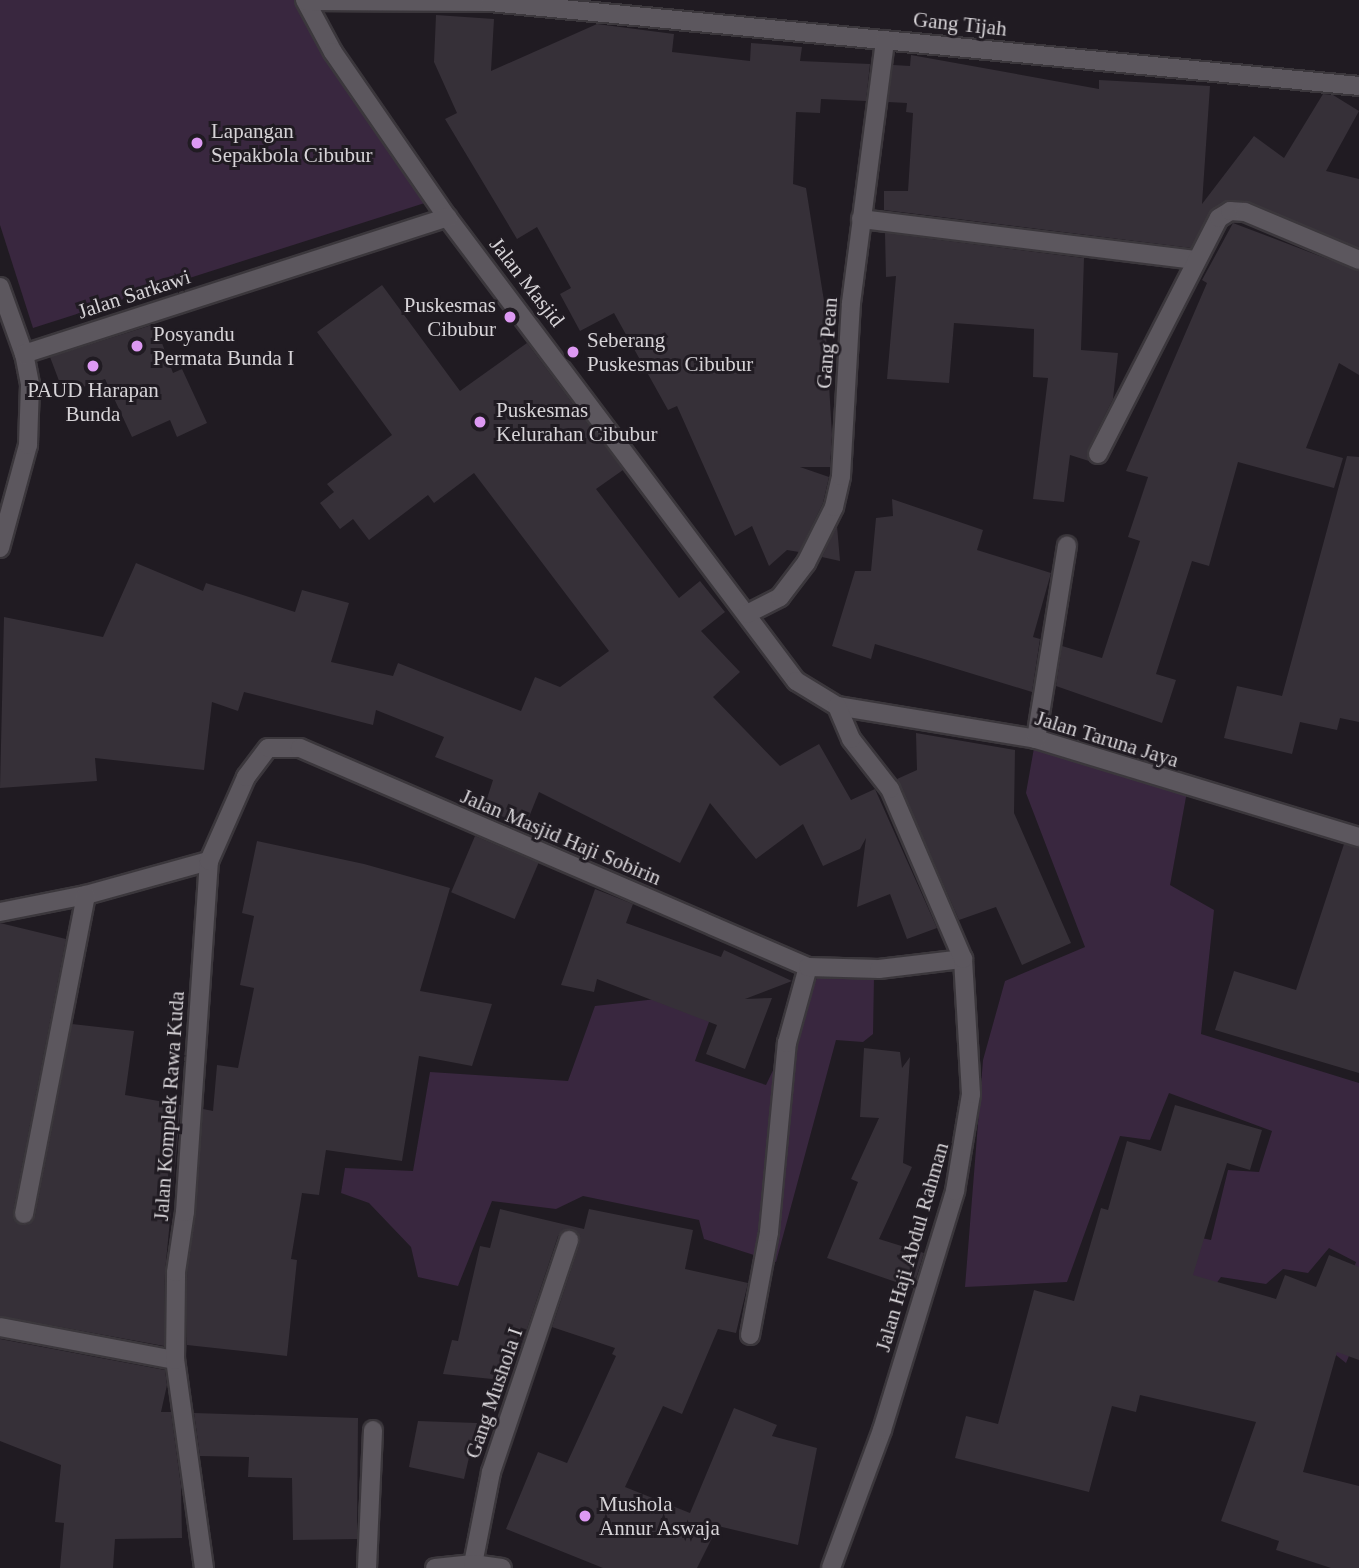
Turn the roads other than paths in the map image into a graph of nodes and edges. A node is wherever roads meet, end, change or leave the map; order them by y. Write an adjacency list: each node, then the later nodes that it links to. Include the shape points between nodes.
1 (305, 1): 2 (street, Gang Tijah, via 490,2); 4 (street, Jalan Masjid, via 333,52)
2 (885, 40): 3 (street, Gang Tijah); 5 (street, Gang Pean)
3 (1359, 86)
4 (447, 216): 9 (street, Jalan Sarkawi); 14 (street, Jalan Masjid)
5 (861, 219): 6 (street); 14 (street, Gang Pean, via 841,476 834,507 806,564 780,597)
6 (1197, 260): 7 (street, via 1219,218 1230,211 1245,212); 10 (street)
7 (1359, 260)
8 (0, 287): 9 (street)
9 (24, 354): 11 (street, via 30,384 28,435)
10 (1098, 454)
11 (8, 498): 13 (street)
12 (1067, 545): 16 (street)
13 (0, 548)
14 (747, 614): 15 (street, Jalan Masjid, via 796,681)
15 (837, 705): 16 (street, Jalan Taruna Jaya); 21 (street, Jalan Haji Abdul Rahman, via 852,739 890,789)
16 (1036, 739): 17 (street, Jalan Taruna Jaya)
17 (1359, 837)
18 (209, 861): 19 (street); 22 (street, Jalan Masjid Haji Sobirin, via 246,776 268,748 300,748); 27 (street, Jalan Komplek Rawa Kuda, via 185,1212 176,1272)
19 (86, 895): 20 (street); 23 (street)
20 (0, 912)
21 (962, 959): 22 (street, Jalan Masjid Haji Sobirin, via 879,969); 34 (street, Jalan Haji Abdul Rahman, via 971,1094 965,1148 882,1430)
22 (808, 967): 26 (street, via 787,1043 769,1232)
23 (24, 1214)
24 (569, 1240): 29 (street, Gang Mushola I, via 491,1472)
25 (0, 1327): 27 (street)
26 (750, 1335)
27 (175, 1360): 30 (street, Jalan Komplek Rawa Kuda)
28 (373, 1430): 31 (street)
29 (473, 1564): 32 (street); 33 (street)
30 (204, 1568)
31 (367, 1568)
32 (435, 1568)
33 (502, 1568)
34 (831, 1568)

